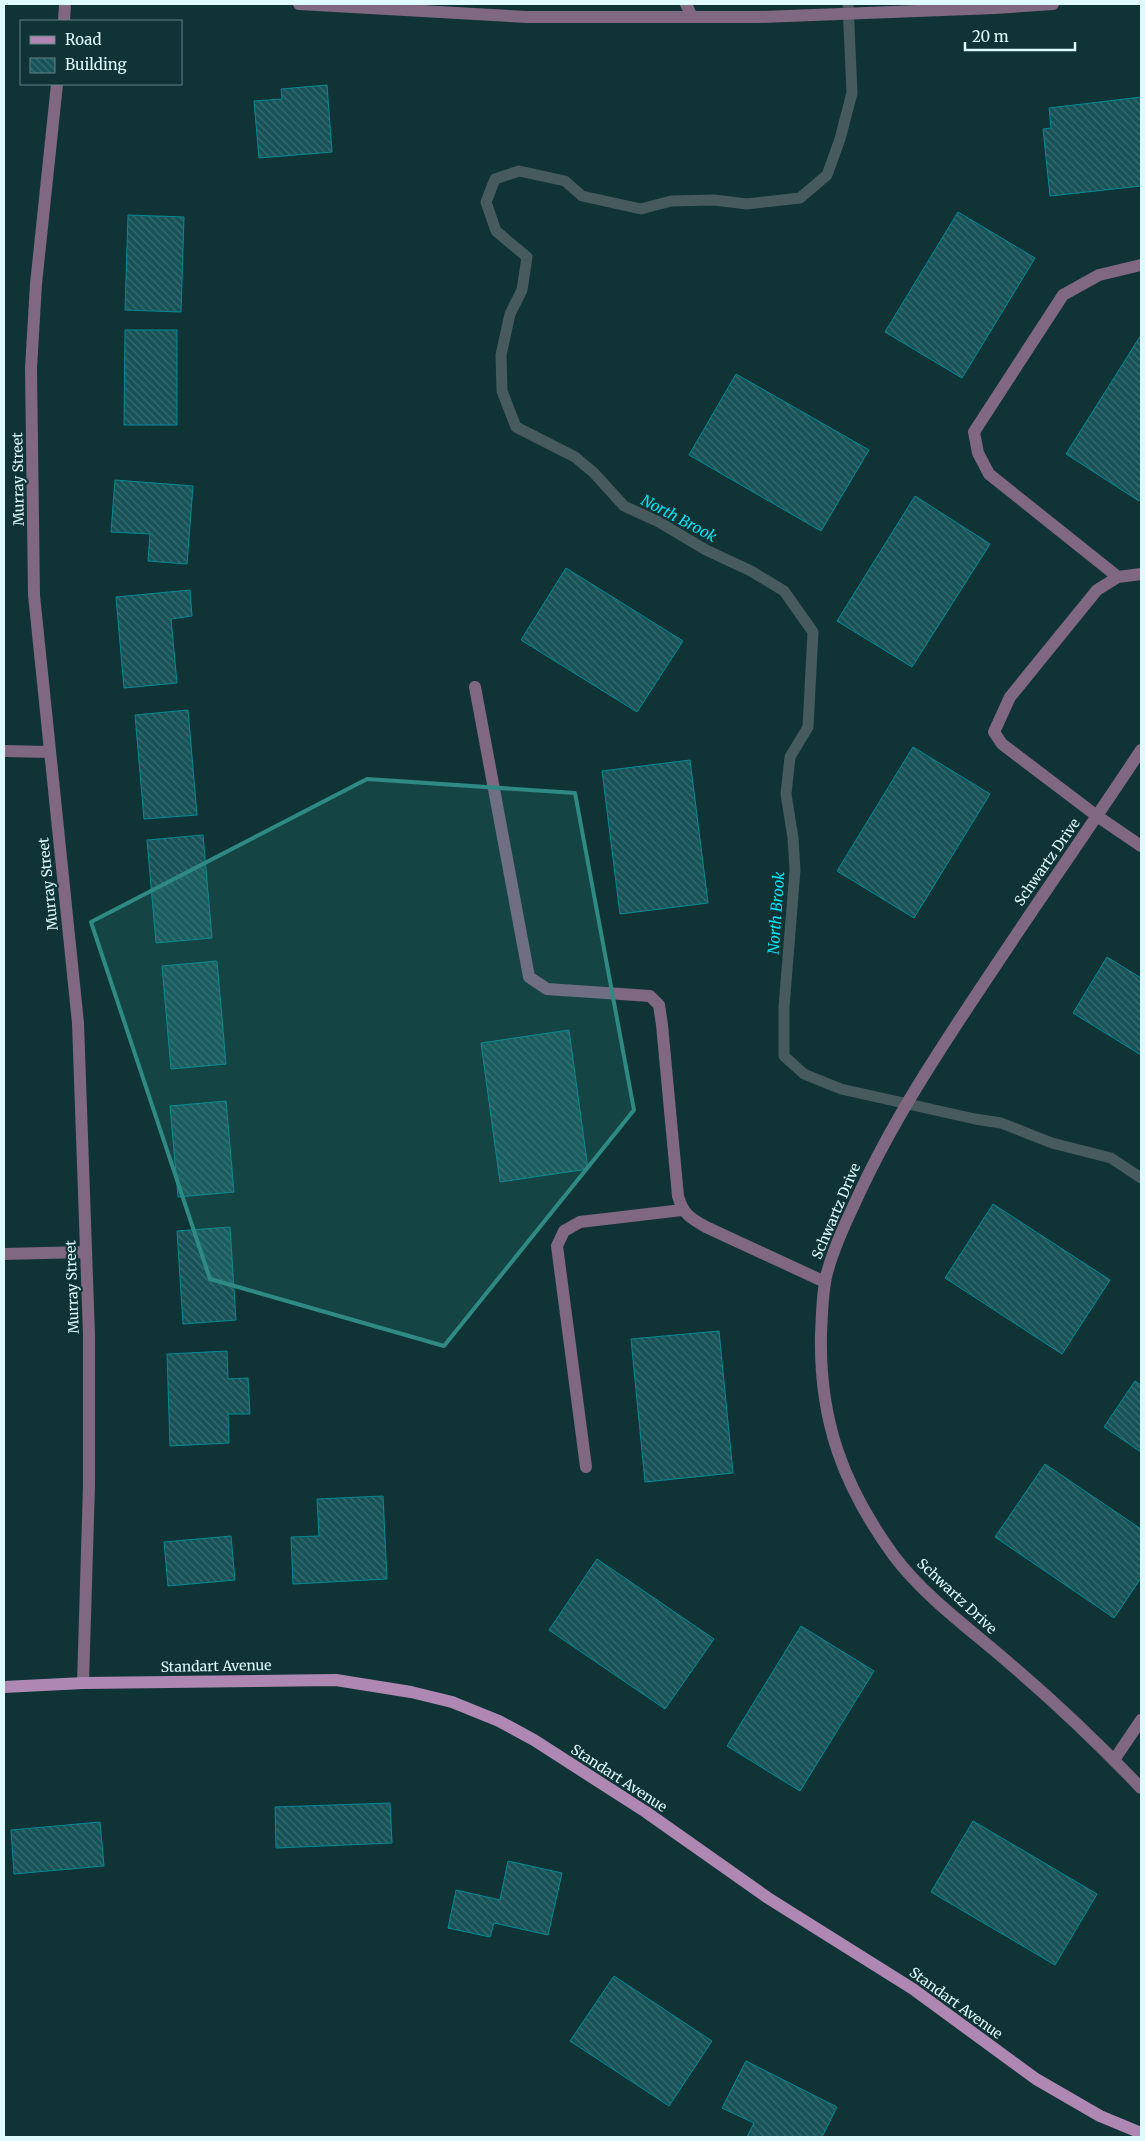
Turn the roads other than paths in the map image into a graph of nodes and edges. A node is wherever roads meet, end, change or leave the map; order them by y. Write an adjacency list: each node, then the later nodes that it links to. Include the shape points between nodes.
1 (65, 4): 7 (street)
2 (299, 4): 5 (street)
3 (686, 4): 6 (street)
4 (1053, 4): 6 (street, via 797,16)
5 (466, 9): 6 (street, via 527,17)
6 (692, 17)
7 (64, 20)
8 (57, 85): 15 (street, Murray Street, via 36,284 31,368 34,595)
9 (1141, 265): 11 (street, via 1099,276 1063,294 974,432 978,453 990,474)
10 (1141, 574): 11 (street)
11 (1118, 577): 16 (street, via 1097,590 1010,697 994,732 1002,744)
12 (475, 687): 18 (street, via 529,977 546,989 650,996 659,1005)
13 (1141, 750): 16 (street, Schwartz Drive)
14 (4, 751): 15 (street)
15 (50, 752): 19 (street, Murray Street, via 78,1023)
16 (1097, 816): 17 (street); 21 (street, Schwartz Drive, via 995,964 894,1122 834,1247)
17 (1141, 846)
18 (682, 1210): 21 (street, via 706,1227); 22 (street, via 580,1222 564,1231 557,1246)
19 (85, 1252): 20 (street); 23 (street, Murray Street, via 89,1335 89,1485)
20 (4, 1254)
21 (825, 1282): 26 (street, Schwartz Drive, via 820,1369 824,1398 836,1451 867,1517 896,1559 927,1592 1049,1697)
22 (586, 1467)
23 (83, 1683): 24 (street, Standart Avenue); 28 (street, Standart Avenue, via 336,1680 452,1702 499,1721 646,1812 768,1898 913,1989 1036,2079 1100,2116)
24 (4, 1687)
25 (1141, 1720): 26 (street)
26 (1114, 1760): 27 (street, Schwartz Drive)
27 (1141, 1788)
28 (1141, 2133)

